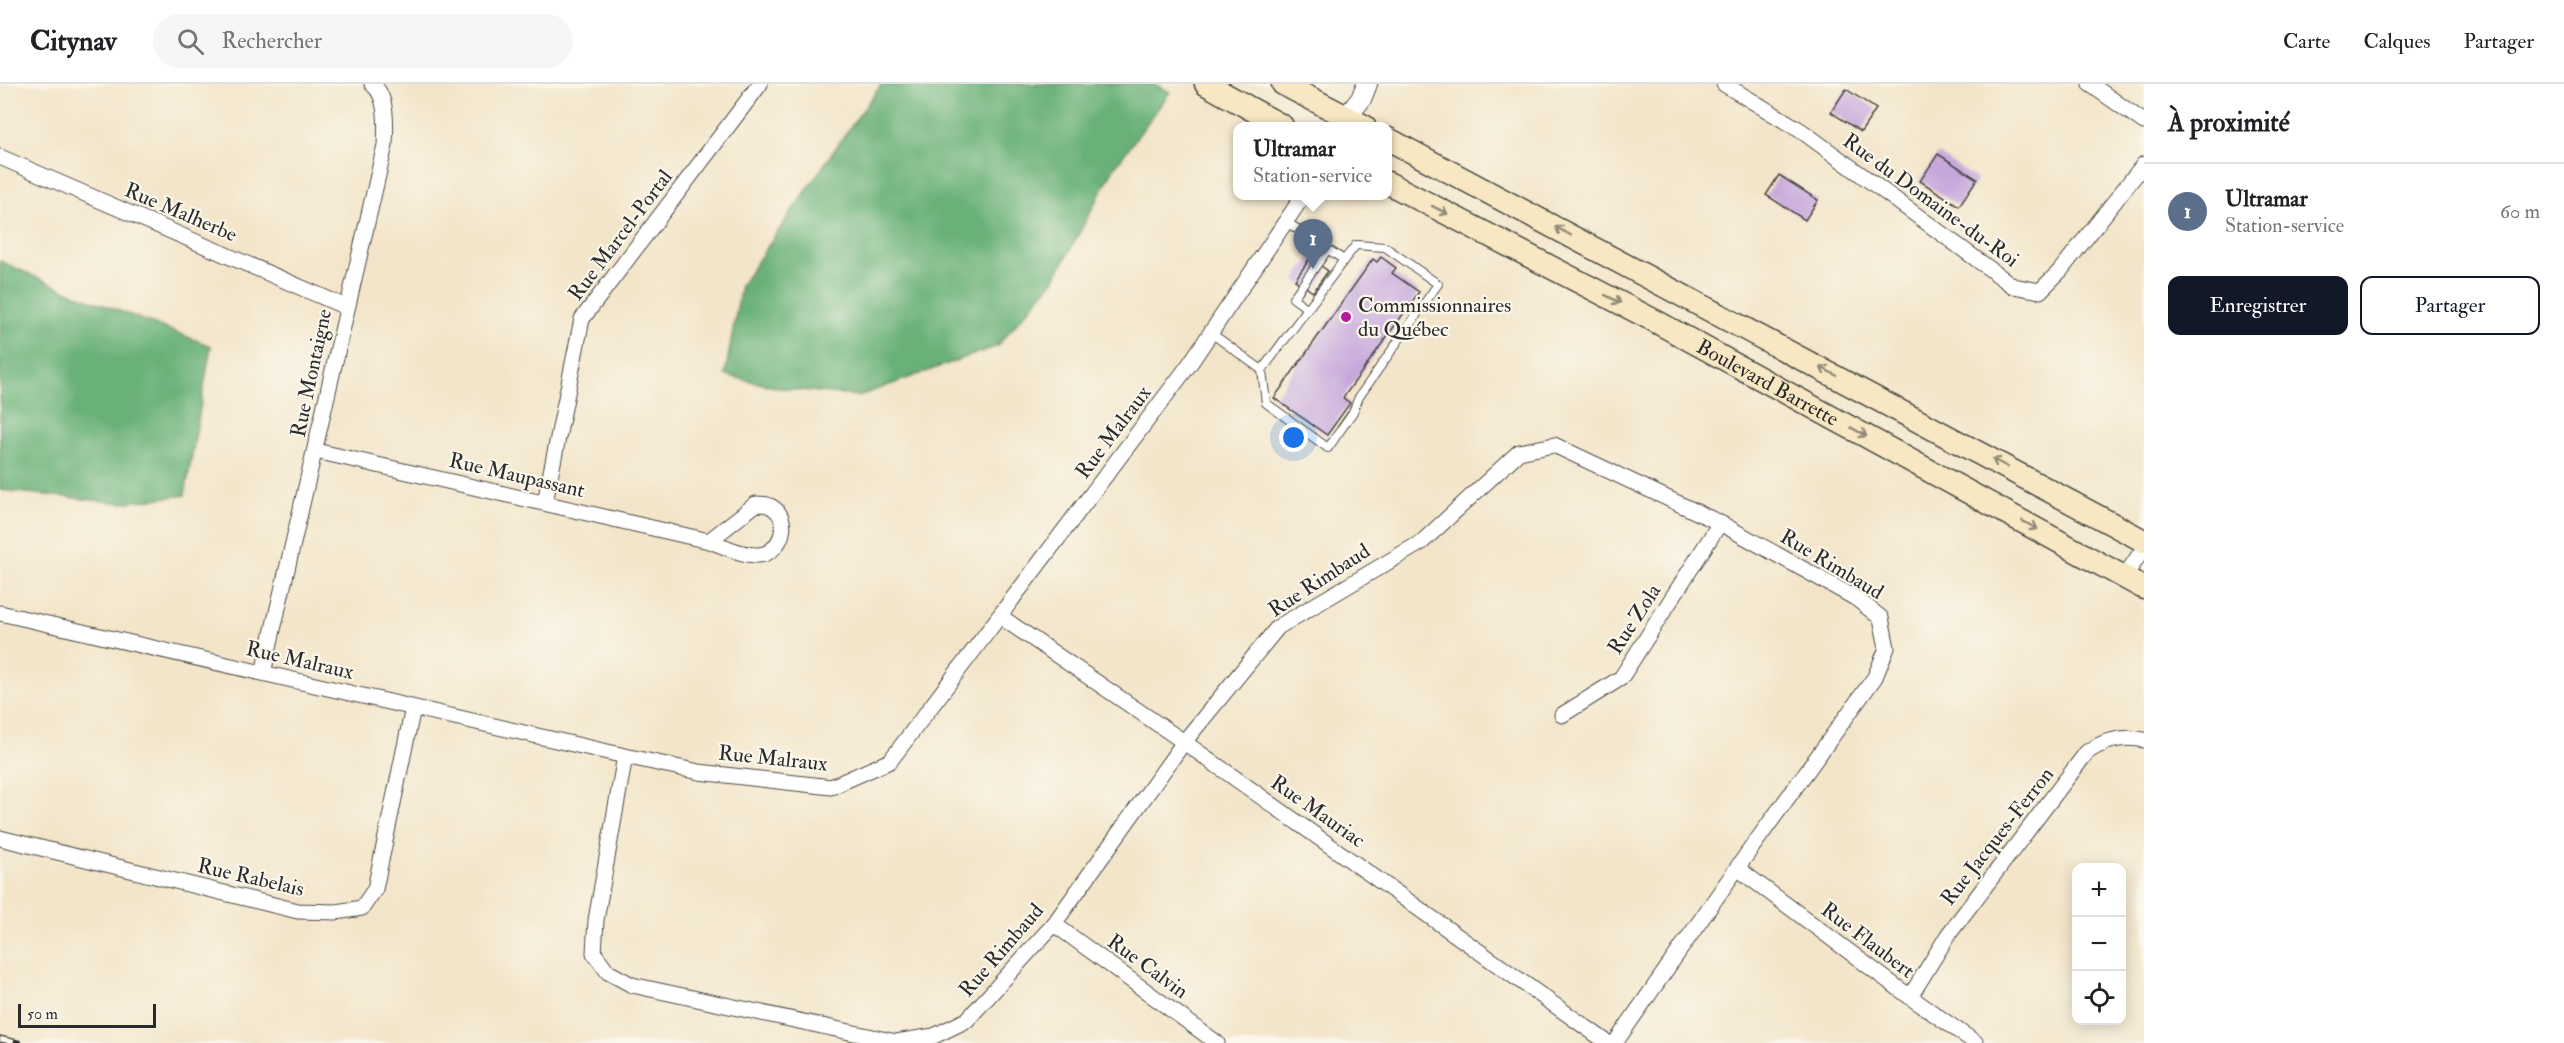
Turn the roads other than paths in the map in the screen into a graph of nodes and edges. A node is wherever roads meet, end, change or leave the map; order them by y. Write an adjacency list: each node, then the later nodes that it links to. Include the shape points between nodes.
1 (372, 84): 20 (street, Rue Montaigne, via 386,116 385,145)
2 (760, 84): 25 (street, Rue Marcel-Portal, via 582,319)
3 (1206, 84): 8 (main road)
4 (1283, 84): 9 (main road)
5 (1367, 84): 10 (street)
6 (1724, 84): 14 (street, Rue du Domaine-du-Roi, via 1803,132 2013,286 2040,291)
7 (2091, 84): 11 (street)
8 (1275, 122)
9 (1348, 122)
10 (1352, 122)
11 (2144, 122)
12 (1392, 141): 28 (main road, Boulevard Barrette, one-way to 12)
13 (0, 157): 20 (street, Rue Malherbe)
14 (2144, 164)
15 (1392, 185): 30 (main road, Boulevard Barrette, one-way to 30, via 1655,321)
16 (1300, 200): 17 (street, Rue Malraux)
17 (1286, 221): 18 (lane); 22 (street, Rue Malraux)
18 (1328, 249): 19 (lane); 21 (lane, via 1293,298)
19 (1344, 260): 21 (lane); 23 (lane, via 1356,245 1385,247 1438,284 1328,448 1266,404)
20 (346, 307): 24 (street, Rue Montaigne)
21 (1308, 309): 23 (lane)
22 (1211, 333): 23 (lane); 33 (street, Rue Malraux)
23 (1262, 370)
24 (316, 451): 25 (street, Rue Maupassant); 34 (street, Rue Montaigne)
25 (544, 502): 27 (street, Rue Maupassant)
26 (1720, 523): 36 (street, Rue Zola, via 1621,678); 38 (street, Rue Rimbaud, via 1554,445 1519,452 1422,542 1278,627); 41 (street, Rue Rimbaud, via 1857,599 1881,618 1887,648 1875,677)
27 (709, 541): 27 (street, Rue Maupassant, via 760,555 781,541 784,528 771,506 756,504)
28 (2144, 541)
29 (2144, 548): 30 (street)
30 (2124, 577): 31 (main road, Boulevard Barrette)
31 (2144, 588)
32 (0, 613): 34 (street, Rue Malraux)
33 (1001, 617): 38 (street, Rue Mauriac); 39 (street, Rue Malraux, via 890,760 831,787 699,772)
34 (263, 673): 35 (street, Rue Malraux)
35 (413, 708): 39 (street, Rue Malraux); 40 (street, Rue Rabelais, via 375,889 362,908 298,911)
36 (1562, 715)
37 (2144, 740): 43 (street, Rue Jacques-Ferron, via 2118,738 2087,752 1948,935)
38 (1184, 742): 42 (street, Rue Rimbaud); 45 (street, Rue Mauriac)
39 (625, 756): 42 (street, Rue Rimbaud, via 596,920 594,953 608,972 632,985 896,1042 934,1036 967,1020)
40 (0, 838)
41 (1737, 868): 43 (street, Rue Flaubert); 46 (street, Rue Rimbaud)
42 (1054, 924): 44 (street, Rue Calvin)
43 (1910, 997): 47 (street, Rue Flaubert)
44 (1217, 1043)
45 (1608, 1043)
46 (1615, 1043)
47 (1976, 1043)

